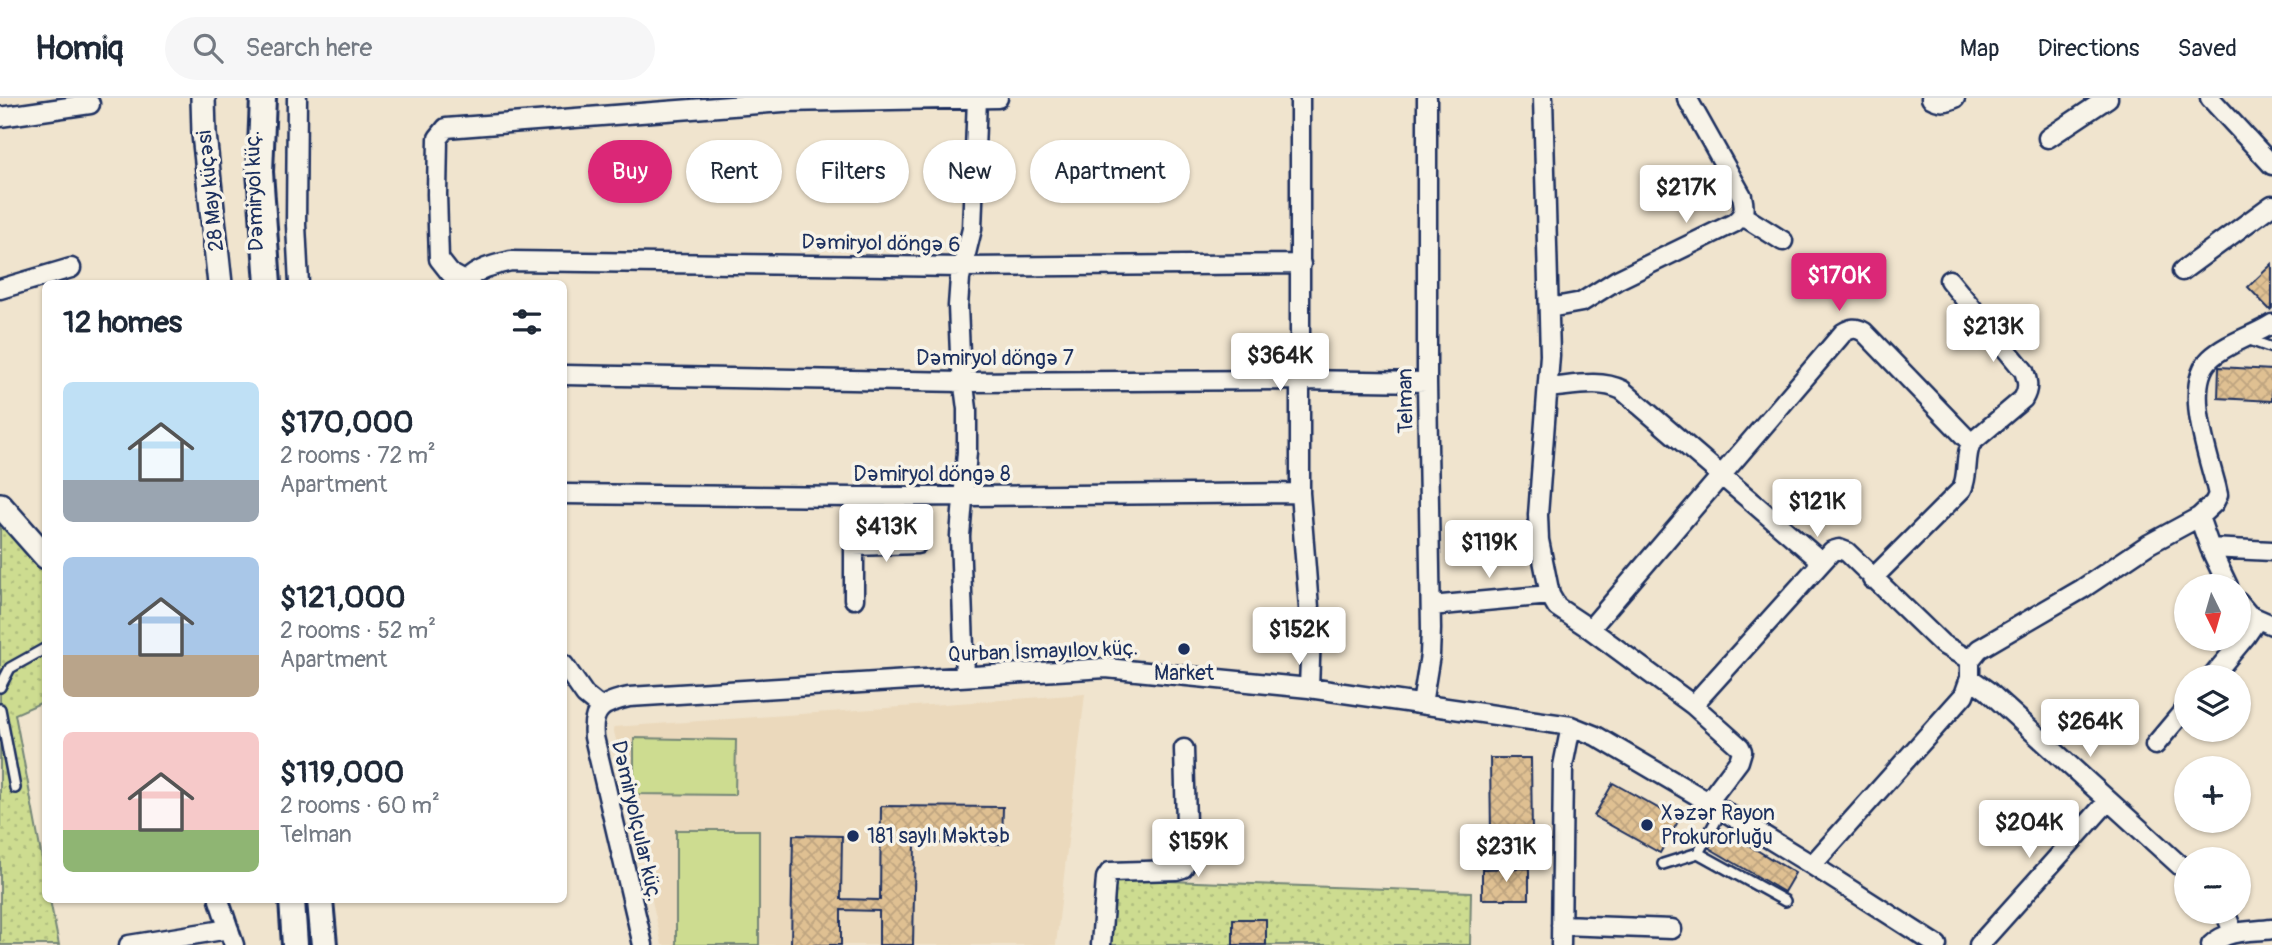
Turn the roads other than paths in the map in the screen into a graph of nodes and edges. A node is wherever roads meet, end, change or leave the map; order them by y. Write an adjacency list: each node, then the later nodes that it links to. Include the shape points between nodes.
1 (203, 98): 27 (street, 28 May küçəsi)
2 (254, 98): 28 (main road, Dəmiryol küç., via 251,171)
3 (263, 98): 29 (main road, via 260,172)
4 (297, 98): 30 (street, Dəmiryol küç.)
5 (998, 98): 15 (street)
6 (1300, 98): 23 (street)
7 (1427, 98): 42 (street, Telman)
8 (1536, 98): 9 (street)
9 (1544, 98): 35 (street)
10 (1688, 98): 21 (street, via 1742,196)
11 (1931, 98): 12 (street, via 1947,102)
12 (1955, 98)
13 (2108, 98): 18 (street)
14 (2210, 98): 19 (street)
15 (977, 99): 24 (street, via 972,229); 31 (street, via 783,102 446,128 438,138 439,259 450,273)
16 (90, 104): 17 (street)
17 (0, 117)
18 (2048, 138)
19 (2272, 165)
20 (2272, 205): 26 (street)
21 (1743, 216): 22 (street); 35 (street, via 1582,302)
22 (1783, 242)
23 (1301, 264): 24 (street, Dəmiryol döngə 6); 40 (street)
24 (963, 267): 32 (street, Dəmiryol döngə 6, via 511,261 475,272); 41 (street, via 958,306)
25 (71, 268): 34 (street)
26 (2182, 271)
27 (220, 280)
28 (258, 280)
29 (268, 280)
30 (299, 280)
31 (464, 280)
32 (469, 280)
33 (1950, 281): 44 (street, via 2028,380 2023,399)
34 (0, 289)
35 (1549, 308): 43 (street)
36 (2272, 324): 37 (street)
37 (2247, 339): 38 (lane); 51 (street, via 2210,359 2201,375 2199,416 2218,495)
38 (2272, 348)
39 (567, 375): 41 (street, Dəmiryol döngə 7)
40 (1299, 380): 41 (street, Dəmiryol döngə 7); 42 (street, Dəmiryol döngə 7); 46 (street)
41 (963, 382): 49 (street, via 967,409)
42 (1427, 382): 62 (street, Telman)
43 (1548, 388): 45 (street, via 1598,384 1622,390); 60 (street, via 1538,515)
44 (1972, 443): 45 (street, via 1857,328 1843,333); 59 (street, via 1962,489)
45 (1722, 476): 57 (street); 64 (street)
46 (1300, 493): 49 (street, Dəmiryol döngə 8); 71 (street, via 1311,633)
47 (567, 494): 48 (street, Dəmiryol döngə 8)
48 (854, 497): 49 (street, Dəmiryol döngə 8); 53 (street)
49 (963, 497): 69 (street)
50 (0, 505): 56 (street)
51 (2199, 517): 54 (street); 67 (street, via 1979,649)
52 (917, 544): 53 (street)
53 (854, 546): 61 (street)
54 (2210, 548): 55 (street); 58 (street)
55 (2272, 551)
56 (42, 552)
57 (1822, 562): 59 (street, via 1839,549); 73 (street)
58 (2222, 574)
59 (1872, 579): 67 (street)
60 (1550, 595): 62 (street); 64 (street, via 1557,607)
61 (854, 599)
62 (1431, 606): 72 (street, Telman)
63 (2264, 622): 66 (street)
64 (1590, 629): 73 (street)
65 (42, 650): 70 (lane, via 10,668)
66 (2221, 665)
67 (1970, 669): 81 (street); 86 (street, via 1964,695)
68 (567, 670): 74 (street)
69 (965, 676): 71 (street, Qurban İsmayılov küç., via 1106,668); 74 (street, Qurban İsmayılov küç., via 629,697)
70 (0, 687)
71 (1309, 688): 72 (street, Qurban İsmayılov küç.)
72 (1422, 704): 77 (street, Qurban İsmayılov küç.)
73 (1692, 705): 82 (street, via 1742,751)
74 (601, 708): 100 (street, Dəmiryolçular küç., via 594,719 594,737)
75 (0, 709): 80 (lane)
76 (2174, 722): 78 (street)
77 (1571, 726): 82 (street, Qurban İsmayılov küç.); 92 (street, via 1563,766)
78 (2155, 745)
79 (1184, 749): 101 (street, via 1187,861 1176,870 1110,872)
80 (15, 788)
81 (2108, 801): 84 (street); 104 (street)
82 (1715, 806): 83 (lane); 86 (street, Qurban İsmayılov küç.)
83 (1698, 853): 85 (lane); 87 (lane)
84 (2174, 860)
85 (1663, 864)
86 (1812, 865): 103 (street, Qurban İsmayılov küç.)
87 (1785, 901)
88 (220, 903): 96 (street)
89 (292, 903): 98 (main road)
90 (320, 903): 99 (main road)
91 (2230, 924): 95 (street)
92 (1561, 925): 93 (street); 102 (street)
93 (1672, 929)
94 (2272, 929): 95 (street)
95 (2233, 932): 105 (street)
96 (231, 937): 97 (street)
97 (129, 945)
98 (295, 945)
99 (324, 945)
100 (643, 945)
101 (1101, 945)
102 (1561, 945)
103 (1937, 945)
104 (1979, 945)
105 (2211, 945)

